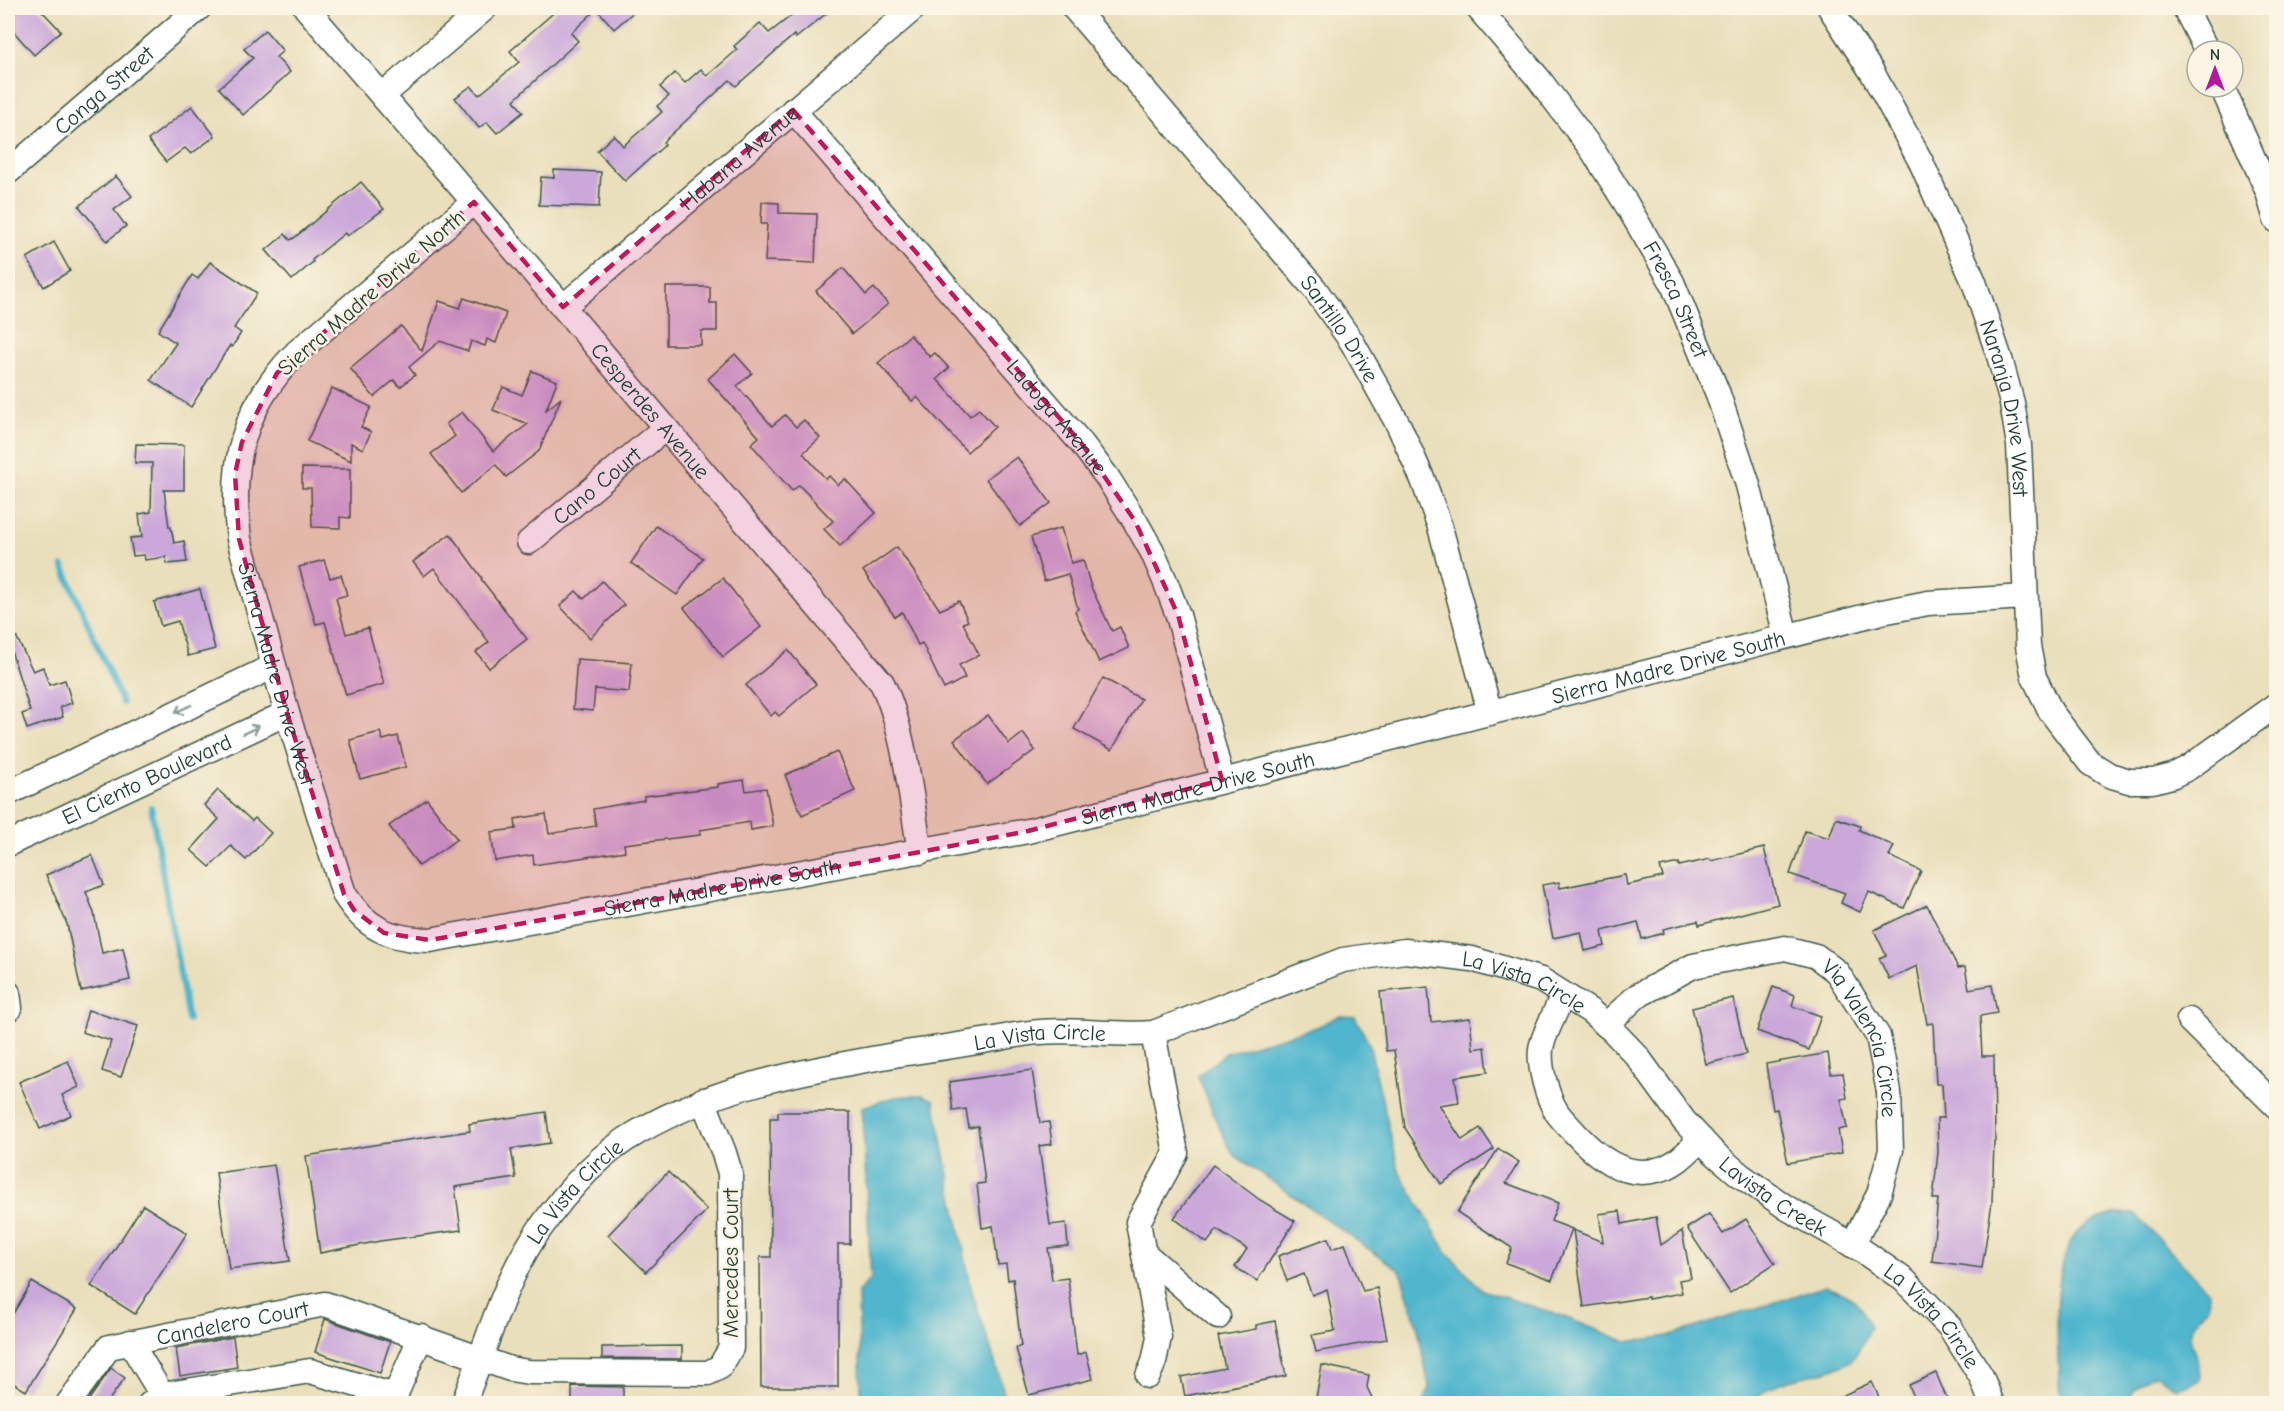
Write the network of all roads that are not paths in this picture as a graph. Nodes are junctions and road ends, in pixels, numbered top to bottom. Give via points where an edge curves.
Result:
1 (199, 8) edge
2 (306, 8) edge
3 (485, 8) edge
4 (914, 8) edge
5 (1074, 8) edge
6 (1478, 8) edge
7 (1830, 8) edge
8 (2185, 8) edge
9 (2201, 39) edge
10 (382, 95) junction
11 (2227, 99) edge
12 (793, 110) junction
13 (8, 172) edge
14 (474, 202) junction
15 (2277, 220) edge
16 (563, 307) junction
17 (252, 414) joint
18 (665, 429) junction
19 (529, 542) dead end
20 (2025, 597) junction
21 (1786, 636) junction
22 (274, 666) junction
23 (2277, 705) edge
24 (286, 713) junction
25 (1490, 713) junction
26 (1222, 780) junction
27 (8, 793) edge
28 (8, 844) edge
29 (920, 852) junction
30 (367, 922) joint
31 (1563, 994) junction
32 (2189, 1020) dead end
33 (1606, 1024) junction
34 (1153, 1033) junction
35 (2274, 1098) edge
36 (703, 1100) junction
37 (1701, 1139) junction
38 (1852, 1245) junction
39 (1144, 1253) junction
40 (1218, 1317) dead end
41 (421, 1336) junction
42 (130, 1342) junction
43 (481, 1360) junction
44 (1148, 1376) dead end
45 (156, 1400) edge
46 (68, 1404) edge
47 (463, 1404) edge
48 (1992, 1404) edge

1 - 13 street, Conga Street
2 - 10 street, Cesperdes Avenue
3 - 10 street
4 - 12 street, Habana Avenue
5 - 25 street, Santillo Drive via 1314,288 1352,342 1399,426 1423,480 1440,527
6 - 21 street, Fresca Street via 1593,151 1672,282 1718,394 1748,485
7 - 20 street, Naranja Drive West via 1872,72 1921,162 1974,282 2000,359 2019,445
8 - 9 street
10 - 14 street, Cesperdes Avenue
11 - 15 street
12 - 16 street, Habana Avenue
12 - 26 street, Ladoga Avenue via 1082,444 1135,520 1157,561 1178,615
14 - 16 street, Cesperdes Avenue
14 - 17 street, Sierra Madre Drive North via 297,352 261,395
16 - 18 street, Cesperdes Avenue
17 - 22 street, Sierra Madre Drive West via 235,474 235,513
18 - 19 street, Cano Court
18 - 29 street, Cesperdes Avenue via 882,683 898,727
20 - 21 street, Sierra Madre Drive South via 1928,603
20 - 23 street, Naranja Drive West via 2034,677 2051,712 2090,763 2109,775 2129,782 2153,782 2172,776
21 - 25 street, Sierra Madre Drive South
22 - 24 street, Sierra Madre Drive West
22 -> 27 street, El Ciento Boulevard
28 -> 24 street, El Ciento Boulevard
24 - 30 street, Sierra Madre Drive West via 345,894
25 - 26 street, Sierra Madre Drive South
26 - 29 street, Sierra Madre Drive South via 1028,831
29 - 30 street, Sierra Madre Drive South via 430,940 406,940
31 - 33 street, La Vista Circle
31 - 34 street, La Vista Circle via 1541,980 1472,960 1405,951 1343,960
31 - 37 street via 1541,1049 1549,1096 1557,1113 1582,1142 1616,1167 1635,1172 1656,1171 1677,1162
32 - 35 street
33 - 37 street, La Vista Circle via 1637,1056
33 - 38 street, Via Valencia Circle via 1637,996 1693,966 1785,948 1816,956 1837,972 1878,1036 1889,1092 1891,1150 1879,1194
34 - 36 street, La Vista Circle via 1039,1032 763,1080
34 - 39 street via 1176,1153 1138,1222
36 - 43 street, La Vista Circle via 637,1132 596,1165 561,1201 523,1257
36 - 43 street, Mercedes Court via 730,1173 731,1348 720,1367 708,1373 529,1372
37 - 38 street, Lavista Creek via 1740,1175 1787,1208
38 - 48 street, La Vista Circle via 1904,1280 1949,1326 1981,1376
39 - 40 street
39 - 44 street via 1159,1337
41 - 42 street, Candelero Court via 325,1304
41 - 43 street, Candelero Court
41 - 45 street via 395,1396 310,1371
42 - 45 street
42 - 46 street, Candelero Court via 109,1347
43 - 47 street, La Vista Circle

